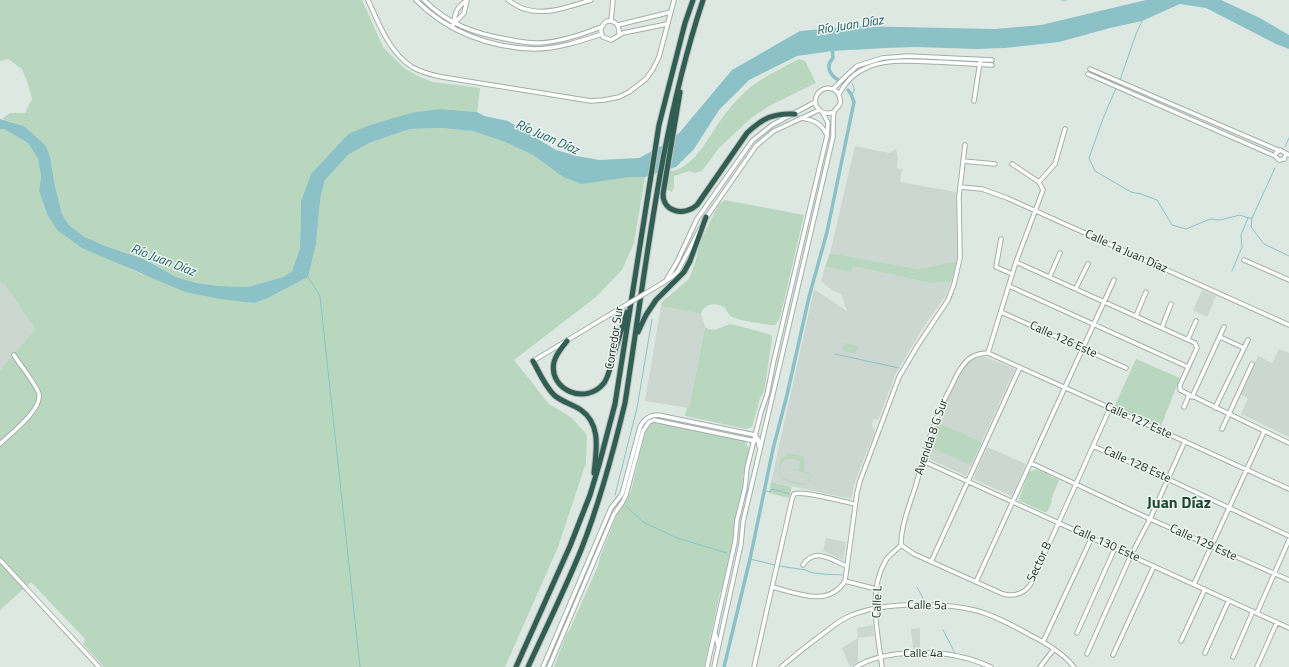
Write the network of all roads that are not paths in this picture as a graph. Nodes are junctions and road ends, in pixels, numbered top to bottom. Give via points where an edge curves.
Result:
1 (368, 0) edge
2 (416, 0) edge
3 (424, 0) edge
4 (508, 0) edge
5 (591, 0) edge
6 (613, 0) edge
7 (674, 0) edge
8 (693, 0) edge
9 (704, 0) edge
10 (466, 1) edge
11 (671, 12) junction
12 (655, 16) junction
13 (611, 21) junction
14 (454, 23) junction
15 (668, 24) junction
16 (618, 25) junction
17 (656, 26) junction
18 (451, 27) junction
19 (601, 27) junction
20 (602, 34) junction
21 (618, 35) junction
22 (980, 59) junction
23 (980, 64) junction
24 (1090, 69) dead end
25 (1088, 74) dead end
26 (833, 89) junction
27 (839, 94) junction
28 (974, 101) dead end
29 (815, 102) junction
30 (819, 110) junction
31 (834, 112) junction
32 (823, 113) junction
33 (794, 114) junction
34 (800, 118) junction
35 (672, 127) junction
36 (1065, 129) dead end
37 (827, 136) junction
38 (965, 145) dead end
39 (1278, 150) junction
40 (1288, 155) edge
41 (1275, 156) junction
42 (1284, 159) junction
43 (963, 161) junction
44 (1289, 161) edge
45 (996, 164) dead end
46 (1012, 164) dead end
47 (1039, 182) junction
48 (960, 187) junction
49 (816, 209) junction
50 (1035, 211) junction
51 (706, 217) junction
52 (807, 224) junction
53 (1001, 239) dead end
54 (808, 243) junction
55 (1060, 253) dead end
56 (1244, 260) dead end
57 (1016, 262) junction
58 (1088, 264) dead end
59 (1012, 274) junction
60 (1050, 276) junction
61 (1114, 280) dead end
62 (1289, 280) edge
63 (663, 283) junction
64 (1008, 286) junction
65 (1076, 288) junction
66 (633, 292) junction
67 (1146, 292) dead end
68 (1104, 301) junction
69 (1171, 304) dead end
70 (1001, 312) junction
71 (1136, 316) junction
72 (1196, 321) dead end
73 (1094, 325) junction
74 (1289, 325) edge
75 (1162, 327) junction
76 (1224, 327) dead end
77 (1220, 337) junction
78 (1188, 339) junction
79 (635, 340) junction
80 (1248, 340) dead end
81 (567, 341) junction
82 (1244, 348) junction
83 (1083, 350) junction
84 (988, 353) junction
85 (14, 355) dead end
86 (533, 361) joint
87 (1252, 364) dead end
88 (1020, 367) junction
89 (1188, 367) junction
90 (1126, 368) dead end
91 (1065, 388) junction
92 (1191, 396) junction
93 (1184, 407) dead end
94 (1110, 408) junction
95 (1215, 408) junction
96 (1229, 415) junction
97 (765, 429) junction
98 (1222, 429) dead end
99 (1264, 432) junction
100 (755, 436) junction
101 (758, 439) junction
102 (754, 442) junction
103 (1185, 442) junction
104 (1289, 443) edge
105 (0, 444) edge
106 (1093, 446) junction
107 (759, 451) junction
108 (923, 461) junction
109 (1031, 463) junction
110 (1246, 470) junction
111 (1168, 479) junction
112 (968, 482) junction
113 (1076, 483) junction
114 (592, 486) junction
115 (1289, 489) edge
116 (1014, 502) junction
117 (855, 504) junction
118 (1229, 508) junction
119 (1150, 519) junction
120 (1058, 522) junction
121 (1289, 536) edge
122 (1092, 538) junction
123 (1289, 540) edge
124 (901, 545) junction
125 (1211, 546) junction
126 (1115, 548) junction
127 (1131, 555) junction
128 (0, 560) edge
129 (931, 562) junction
130 (803, 565) dead end
131 (846, 566) junction
132 (1154, 566) junction
133 (1274, 573) junction
134 (1289, 580) edge
135 (845, 581) junction
136 (976, 582) junction
137 (1194, 584) junction
138 (772, 587) junction
139 (876, 589) junction
140 (1205, 589) junction
141 (1229, 600) junction
142 (875, 609) junction
143 (1255, 612) junction
144 (725, 619) junction
145 (1277, 622) junction
146 (1289, 628) edge
147 (1077, 632) dead end
148 (715, 633) junction
149 (1181, 641) dead end
150 (1043, 642) junction
151 (1054, 649) junction
152 (718, 650) junction
153 (1205, 653) dead end
154 (1087, 654) dead end
155 (1113, 655) dead end
156 (881, 656) junction
157 (1232, 657) dead end
158 (99, 667) edge
159 (516, 667) edge
160 (528, 667) edge
161 (544, 667) edge
162 (549, 667) edge
163 (707, 667) edge
164 (714, 667) edge
165 (754, 667) edge
166 (781, 667) edge
167 (856, 667) edge
168 (882, 667) edge
169 (991, 667) edge
170 (1040, 667) edge
171 (1074, 667) edge
172 (1257, 667) edge

1 - 15 street via 388,43 413,67 426,73 591,101 620,97 646,79 658,57
2 - 18 street
3 - 14 street
4 - 5 street via 525,10 542,11
6 - 13 street
7 - 11 street
8 - 66 highway, Corredor Sur via 659,125
9 - 35 highway, Corredor Sur via 684,63
10 - 14 street via 464,13
10 - 14 street via 456,9
11 - 12 street
11 - 15 street
12 - 16 street
12 - 17 street
13 - 16 street
13 - 19 street
14 - 18 street
14 - 19 street via 482,35 537,43 587,33
15 - 17 street
16 - 21 street
17 - 21 street
18 - 20 street via 481,41 536,49
19 - 20 street
20 - 21 street via 608,40
22 - 23 street
22 - 23 street via 992,62
22 - 26 street via 908,56 882,58 857,66
23 - 27 street via 888,62 860,70
23 - 28 street
24 - 39 street
25 - 41 street
26 - 27 street
26 - 29 street via 818,92
27 - 31 street via 840,106
29 - 30 street
29 - 33 street
30 - 32 street
30 - 34 street
31 - 32 street
31 - 49 street via 833,137
32 - 37 street via 828,123
33 - 35 highway via 770,116 756,124 698,203 690,210 678,212 666,206 663,197
33 - 63 street via 772,125 752,141 697,219 677,262
34 - 37 street via 818,123
34 - 51 street via 774,131 756,146
35 - 79 highway, Corredor Sur via 659,185
36 - 47 street via 1055,164
37 - 52 street
38 - 43 street
39 - 40 street via 1283,150
39 - 41 street
40 - 42 street
41 - 42 street via 1279,160
42 - 44 street
43 - 45 street
43 - 48 street
46 - 47 street
47 - 50 street via 1043,190
48 - 50 street, Calle 1a Juan Díaz via 990,191
48 - 117 street via 960,258 954,284 948,300 899,377 860,481
49 - 52 street
49 - 54 street
50 - 57 street
50 - 74 street, Calle 1a Juan Díaz
51 - 63 street via 678,271
51 - 79 highway via 684,272 656,300
52 - 54 street
52 - 100 street
53 - 59 street via 996,267
54 - 97 street
55 - 60 street
56 - 62 street
57 - 59 street
57 - 60 street
58 - 65 street
59 - 64 street
60 - 65 street
61 - 68 street
63 - 81 street, bridge
64 - 70 street
64 - 73 street
65 - 68 street
66 - 81 highway via 607,377 596,390 576,394 568,391 558,381 554,361
66 - 114 highway, Corredor Sur via 615,404
67 - 71 street
68 - 71 street
68 - 73 street
69 - 75 street
70 - 83 street, Calle 126 Este
70 - 84 street
71 - 75 street
72 - 78 street
73 - 83 street
73 - 89 street
75 - 78 street
76 - 77 street
77 - 82 street
77 - 92 street
78 - 89 street via 1197,345
79 - 160 highway, Corredor Sur via 625,403 600,498 581,551
80 - 82 street
81 - 86 street
82 - 95 street
83 - 90 street, Calle 126 Este
83 - 91 street
84 - 88 street, Calle 127 Este
84 - 108 street, Avenida 8 G Sur via 978,353 961,368 940,408
85 - 105 street via 39,396 31,414
86 - 114 highway via 554,394 580,410 591,421 597,441
87 - 96 street
88 - 91 street, Calle 127 Este
88 - 112 street
89 - 92 street via 1180,390
91 - 94 street, Calle 127 Este
91 - 109 street
92 - 93 street
92 - 95 street
94 - 103 street, Calle 127 Este
94 - 106 street, Sector B
95 - 96 street
96 - 98 street
96 - 99 street
97 - 101 street
97 - 107 street
99 - 104 street
99 - 110 street
100 - 101 street
100 - 102 street
100 - 161 street via 658,415 643,421 622,494 611,508
101 - 102 street
101 - 107 street
102 - 148 street
102 - 162 street via 654,420 646,425 626,495 614,514
103 - 110 street, Calle 127 Este
103 - 111 street
106 - 111 street, Calle 128 Este
106 - 113 street, Sector B
107 - 144 street
108 - 112 street, Calle 130 Este
108 - 124 street, Avenida 8 G Sur
109 - 113 street, Calle 129 Este
109 - 116 street
110 - 115 street, Calle 127 Este
110 - 118 street
111 - 118 street, Calle 128 Este
111 - 119 street
112 - 116 street, Calle 130 Este
112 - 129 street
113 - 119 street, Calle 129 Este
113 - 120 street, Sector B
114 - 159 highway, Corredor Sur via 570,546
116 - 120 street, Calle 130 Este
116 - 136 street
117 - 131 street
117 - 138 street via 807,494 794,494
118 - 121 street, Calle 128 Este
118 - 125 street
119 - 125 street, Calle 129 Este
119 - 127 street
120 - 122 street, Calle 130 Este
120 - 136 street, Sector B via 1027,589 1007,595
122 - 126 street, Calle 130 Este
122 - 150 street
123 - 133 street
124 - 129 street, Sector B
124 - 139 street, Calle L via 884,564
125 - 133 street, Calle 129 Este
125 - 137 street
126 - 127 street, Calle 130 Este
126 - 147 street
127 - 132 street, Calle 130 Este
127 - 154 street
128 - 158 street
129 - 136 street, Sector B
130 - 131 street via 810,557 820,556
131 - 135 street
132 - 137 street, Calle 130 Este
132 - 155 street
133 - 134 street, Calle 129 Este
133 - 143 street
135 - 138 street via 838,590 822,597
135 - 139 street
137 - 140 street, Calle 130 Este
138 - 165 street
139 - 142 street, Calle L
140 - 141 street, Calle 130 Este
140 - 149 street
141 - 143 street, Calle 130 Este
141 - 153 street
142 - 150 street, Calle 5a via 904,605 966,608 988,614
142 - 156 street, Calle L
142 - 166 street, Calle 5a via 844,618
143 - 145 street, Calle 130 Este
143 - 157 street
144 - 148 street
144 - 152 street
145 - 146 street, Calle 130 Este
145 - 172 street
148 - 152 street
148 - 163 street
150 - 151 street, Calle 5a
151 - 170 street
151 - 171 street, Calle 5a
152 - 164 street
156 - 167 street, Calle 4a
156 - 168 street, Calle L
156 - 169 street, Calle 4a via 920,651 941,652 970,658

